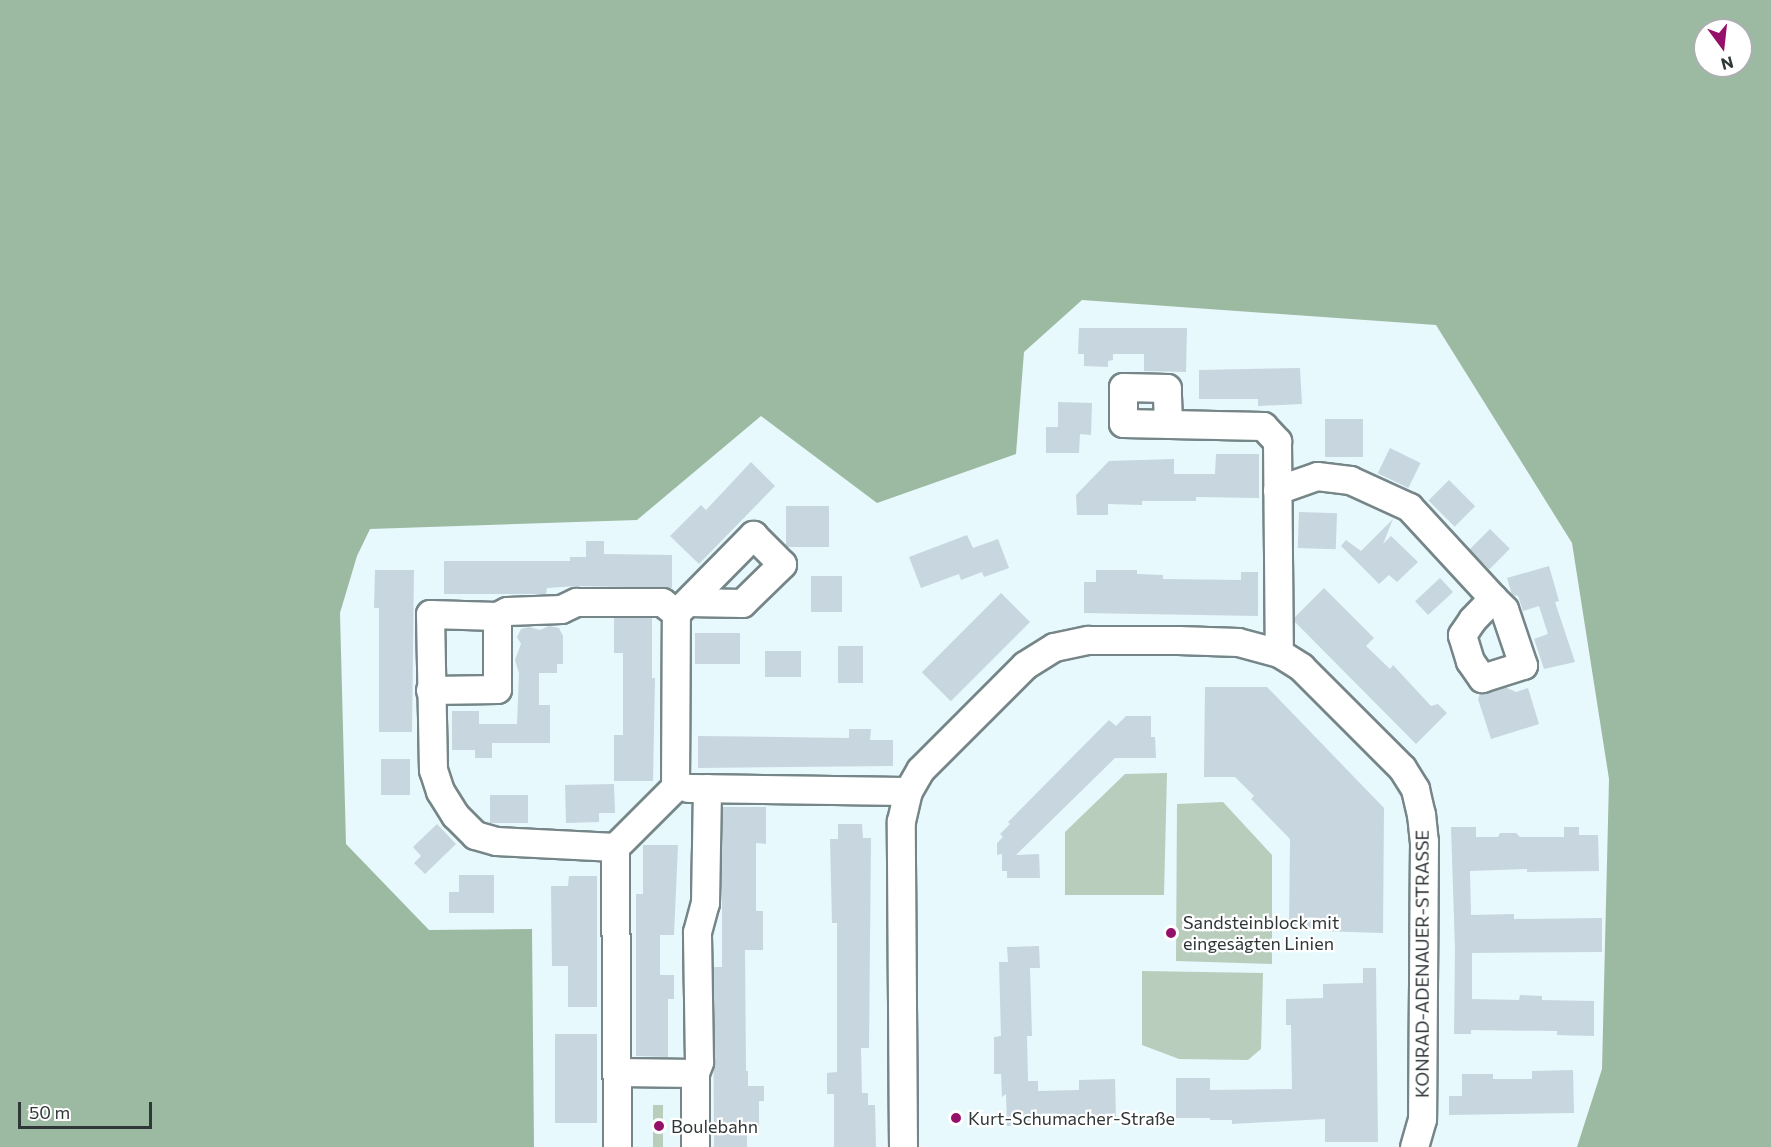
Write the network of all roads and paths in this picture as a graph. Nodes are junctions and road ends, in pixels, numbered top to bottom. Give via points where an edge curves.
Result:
1 (1168, 424) dead end
2 (1277, 490) junction
3 (1493, 598) dead end
4 (497, 616) junction
5 (1279, 653) junction
6 (430, 690) junction
7 (675, 787) junction
8 (707, 788) junction
9 (908, 790) junction
10 (615, 847) junction
11 (618, 1072) junction
12 (695, 1073) junction
13 (1422, 1119) junction
14 (617, 1147) edge
15 (695, 1147) edge
16 (903, 1147) edge
17 (1414, 1147) edge
18 (1431, 1147) edge

1 - 2 street via 1263,426 1277,441
2 - 3 street via 1317,476 1350,480 1409,507
2 - 5 street
4 - 6 street via 497,689
4 - 6 street via 430,614
4 - 7 street via 507,610 561,609 576,602 662,602 682,608
5 - 9 street, KONRAD-ADENAUER-STRASSE via 1238,642 1178,640 1088,640 1054,647 1025,665 920,770
5 - 13 street, KONRAD-ADENAUER-STRASSE via 1300,667 1402,768 1415,789 1424,841
6 - 10 street via 433,770 445,799 475,835 516,843
7 - 8 street
7 - 10 street
8 - 9 street
8 - 12 street via 705,903 697,932 699,1062
9 - 16 street via 901,821
10 - 11 street
11 - 12 street
11 - 14 street
12 - 15 street
13 - 17 street, KONRAD-ADENAUER-STRASSE
13 - 18 street, KONRAD-ADENAUER-STRASSE

